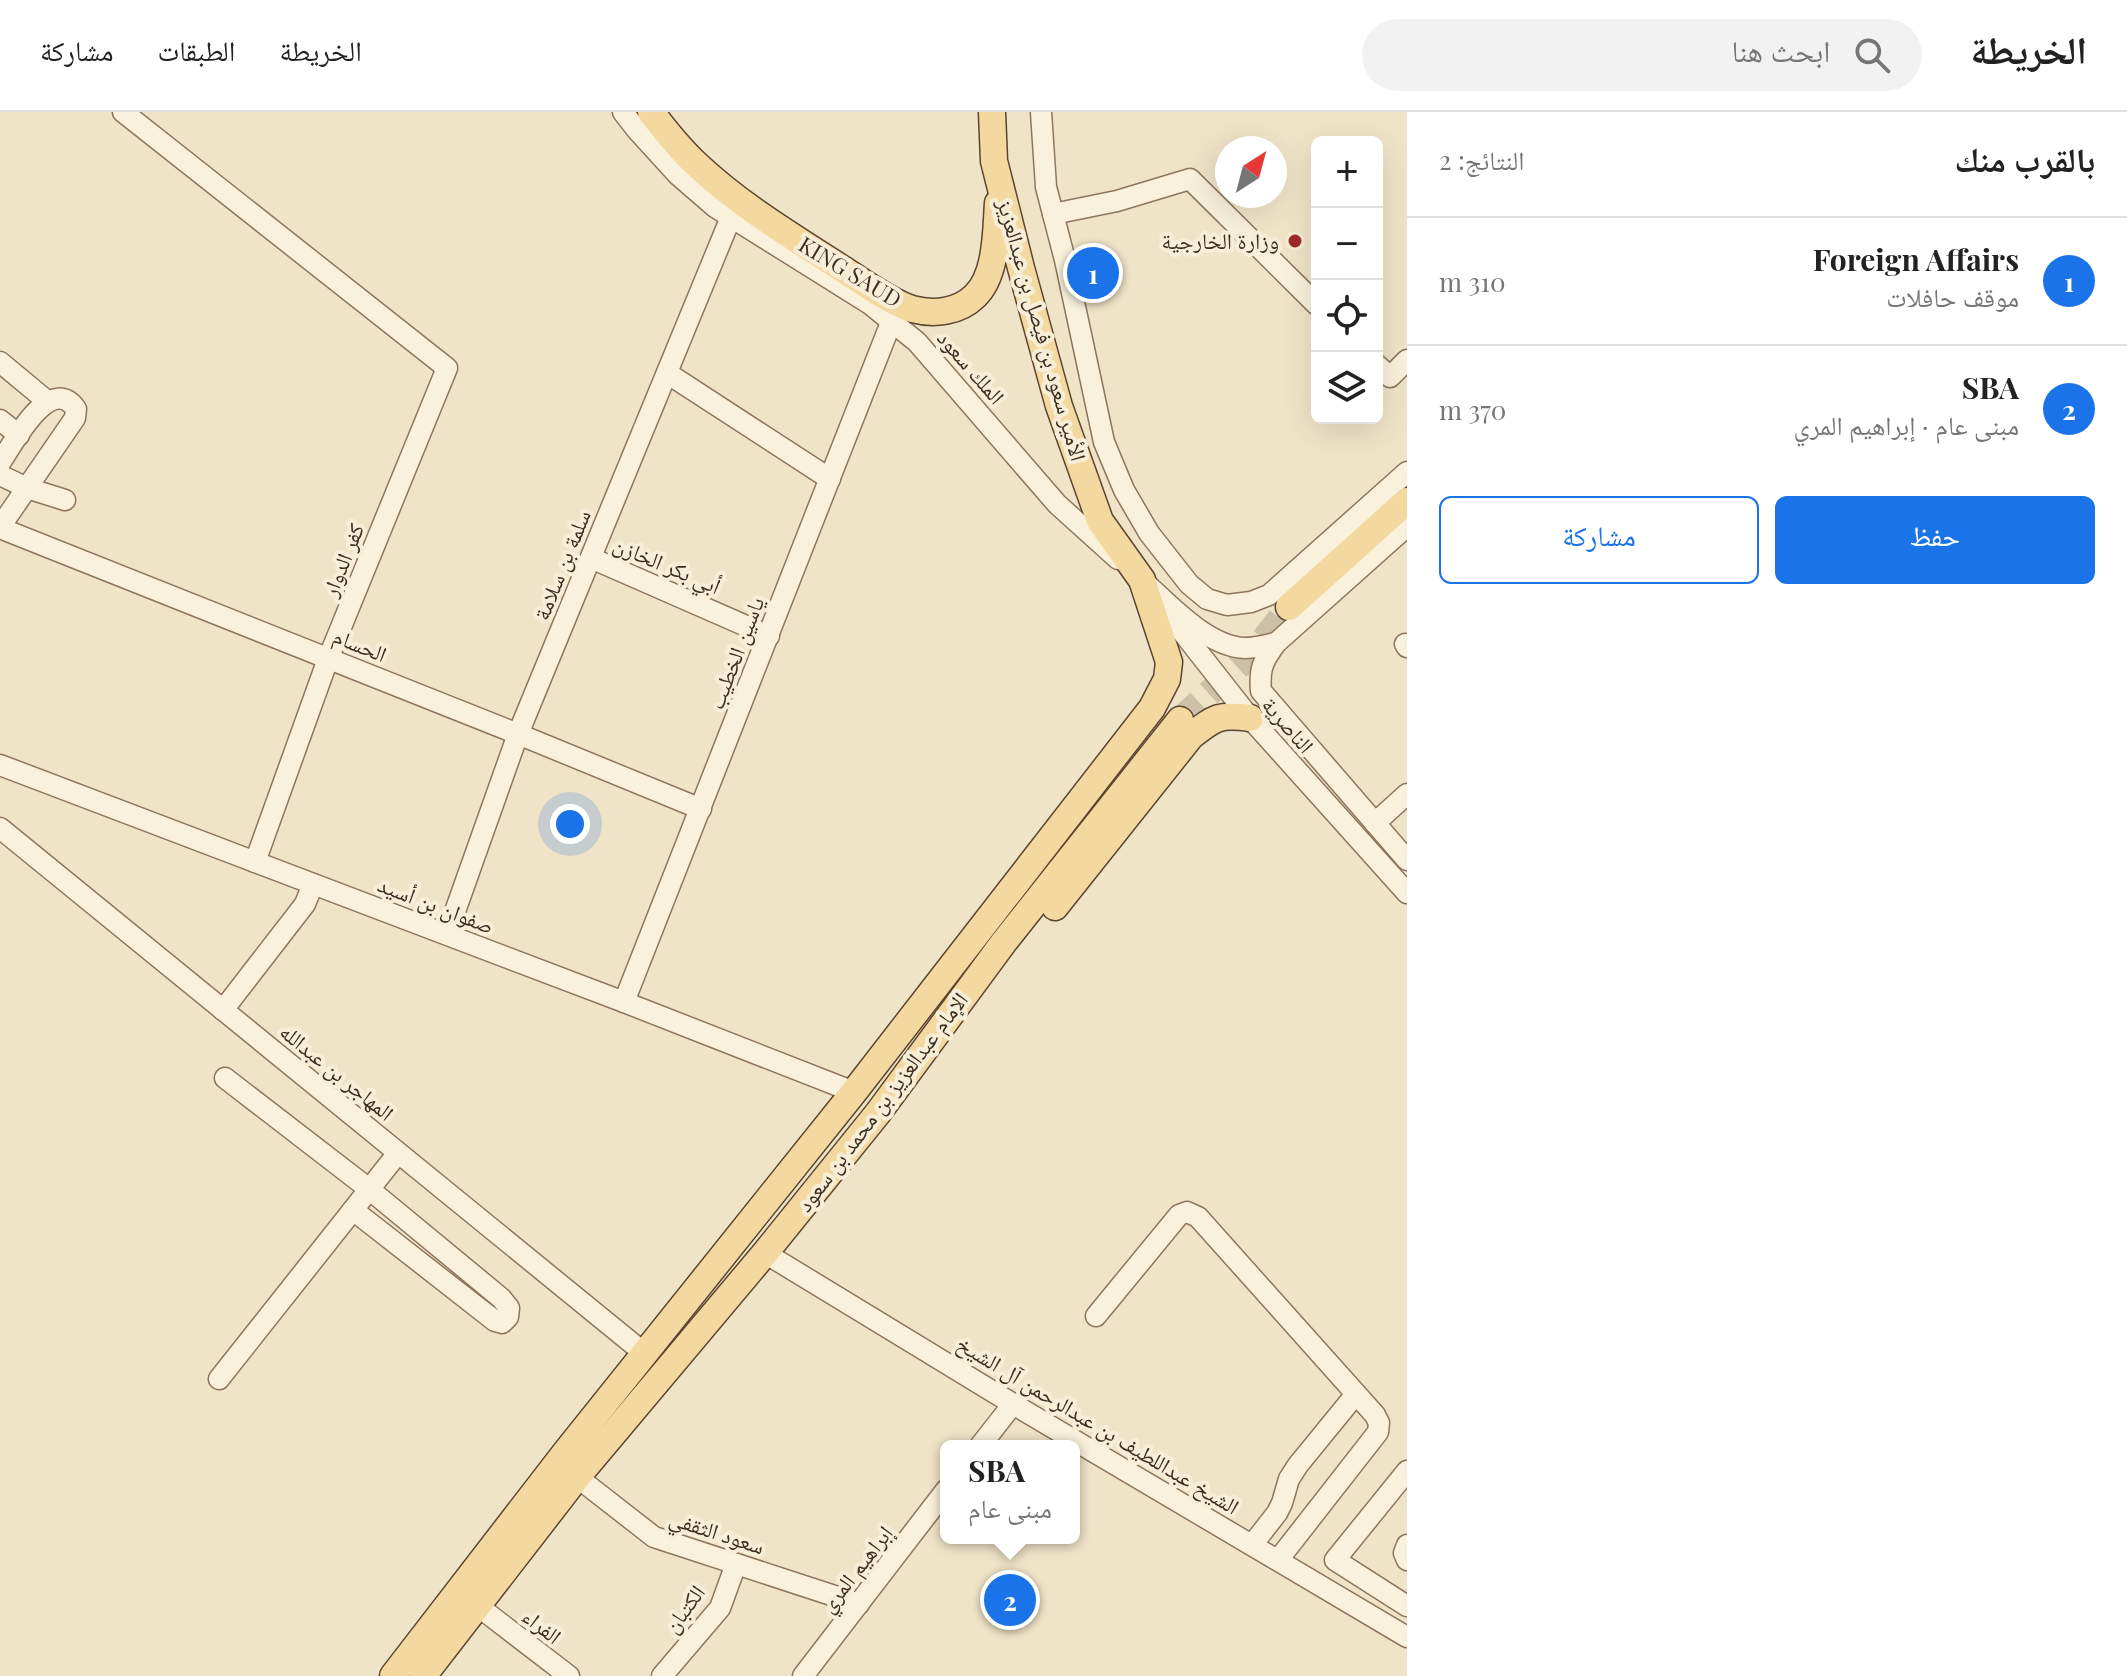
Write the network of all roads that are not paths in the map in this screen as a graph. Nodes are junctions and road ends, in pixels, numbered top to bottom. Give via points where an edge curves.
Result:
1 (123, 112) edge
2 (623, 112) edge
3 (651, 112) edge
4 (992, 112) edge
5 (1041, 112) edge
6 (674, 155) junction
7 (1000, 183) junction
8 (1053, 214) junction
9 (731, 217) junction
10 (1311, 299) edge
11 (892, 320) junction
12 (1407, 360) edge
13 (0, 362) edge
14 (1383, 371) edge
15 (667, 373) junction
16 (47, 401) junction
17 (0, 420) edge
18 (19, 435) junction
19 (0, 463) edge
20 (1407, 472) edge
21 (0, 475) edge
22 (830, 479) junction
23 (27, 488) junction
24 (65, 500) dead end
25 (1407, 501) edge
26 (1407, 526) edge
27 (0, 528) edge
28 (591, 558) junction
29 (1142, 580) junction
30 (1289, 607) tunnel mouth
31 (769, 636) junction
32 (1276, 643) junction
33 (328, 659) junction
34 (1152, 708) joint
35 (1250, 718) junction
36 (1180, 720) tunnel mouth
37 (518, 734) junction
38 (4, 774) edge
39 (1407, 794) edge
40 (701, 809) junction
41 (1375, 823) junction
42 (0, 828) edge
43 (1407, 860) edge
44 (255, 862) junction
45 (313, 884) junction
46 (1407, 893) edge
47 (447, 934) junction
48 (624, 1002) junction
49 (223, 1010) junction
50 (225, 1078) dead end
51 (854, 1092) junction
52 (878, 1113) junction
53 (398, 1153) junction
54 (369, 1189) junction
55 (353, 1210) junction
56 (765, 1253) junction
57 (1096, 1316) dead end
58 (644, 1353) junction
59 (219, 1379) dead end
60 (1356, 1394) junction
61 (1013, 1404) junction
62 (985, 1440) edge
63 (1074, 1440) edge
64 (1080, 1444) edge
65 (565, 1453) junction
66 (1407, 1471) edge
67 (577, 1477) junction
68 (940, 1498) edge
69 (1252, 1545) junction
70 (1407, 1545) edge
71 (1278, 1560) junction
72 (1407, 1560) edge
73 (736, 1564) junction
74 (859, 1604) junction
75 (1407, 1606) edge
76 (487, 1613) junction
77 (1407, 1637) edge
78 (374, 1676) edge
79 (393, 1676) edge
80 (423, 1676) edge
81 (443, 1676) edge
82 (569, 1676) edge
83 (662, 1676) edge
84 (803, 1676) edge

1 - 33 street, كفر الدوار via 447,368
2 - 6 street, الملك سعود
3 - 6 main road, KING SAUD
4 - 7 main road, الأمير سعود بن فيصل بن عبدالعزيز
5 - 8 street
6 - 7 main road, KING SAUD via 694,162 777,227 873,288 910,309 935,313 974,297 986,282 994,256
6 - 9 street, الملك سعود via 715,207
7 - 29 main road, الأمير سعود بن فيصل بن عبدالعزيز via 1059,406 1100,521
8 - 10 street via 1190,179
8 - 20 street via 1104,442 1149,533 1207,599 1227,605 1269,595
9 - 11 street, الملك سعود
9 - 15 street, سلمة بن سلامة
11 - 22 street, ياسين الخطيب
11 - 29 street, الملك سعود via 1057,504
12 - 14 street via 1390,377
13 - 16 street
15 - 22 street
15 - 28 street, سلمة بن سلامة
16 - 18 street
16 - 23 street via 61,398 73,404 75,418
17 - 18 street
18 - 19 street
21 - 23 street
22 - 31 street, ياسين الخطيب
23 - 24 street
23 - 27 street
25 - 30 main road
26 - 32 street
27 - 33 street, الحسام
28 - 31 street, أبي بكر الخازن
28 - 37 street, سلمة بن سلامة
29 - 32 street, الملك سعود via 1189,621 1231,646
29 - 34 main road, الأمير سعود بن فيصل بن عبدالعزيز via 1169,662 1167,679
29 - 35 street, الناصرية
31 - 40 street, ياسين الخطيب
32 - 41 street, الناصرية via 1264,660 1261,691
33 - 37 street, الحسام
33 - 44 street, كفر الدوار
34 - 51 main road, الإمام عبدالعزيز بن محمد بن سعود
35 - 46 street, الناصرية
35 - 52 main road via 1225,715 1191,736 953,1032
36 - 52 main road, الإمام عبدالعزيز بن محمد بن سعود via 1004,942
37 - 40 street, الحسام
37 - 47 street, سلمة بن سلامة
38 - 44 street, صفوان بن أسيد
39 - 41 street
40 - 48 street, ياسين الخطيب
41 - 43 street, الناصرية
42 - 49 street, المهاجر بن عبدالله
44 - 45 street, صفوان بن أسيد
45 - 47 street, صفوان بن أسيد
45 - 49 street via 305,904
47 - 48 street, صفوان بن أسيد
48 - 51 street, صفوان بن أسيد
49 - 53 street, المهاجر بن عبدالله
50 - 54 street
51 - 58 main road, الإمام عبدالعزيز بن محمد بن سعود
52 - 56 main road, الإمام عبدالعزيز بن محمد بن سعود
53 - 54 street
53 - 58 street, المهاجر بن عبدالله
54 - 55 street
54 - 55 street via 501,1298 509,1308 508,1317 495,1321
55 - 59 street
56 - 61 street, الشيخ عبداللطيف بن عبدالرحمن آل الشيخ
56 - 67 main road, الإمام عبدالعزيز بن محمد بن سعود
57 - 60 street via 1179,1215 1187,1212 1198,1217
58 - 65 main road, الإمام عبدالعزيز بن محمد بن سعود
60 - 69 street via 1298,1465 1277,1513
60 - 71 street via 1375,1415 1378,1432
61 - 62 street
61 - 63 street, الشيخ عبداللطيف بن عبدالرحمن آل الشيخ
64 - 69 street, الشيخ عبداللطيف بن عبدالرحمن آل الشيخ
65 - 78 main road, الإمام عبدالعزيز بن محمد بن سعود via 497,1524
65 - 79 main road, الإمام عبدالعزيز بن محمد بن سعود
66 - 75 street via 1335,1560
67 - 73 street, سعود الثقفي via 654,1537
67 - 76 main road, الإمام عبدالعزيز بن محمد بن سعود
67 - 80 main road, الإمام عبدالعزيز بن محمد بن سعود
68 - 74 street, إبراهيم المري
69 - 71 street, الشيخ عبداللطيف بن عبدالرحمن آل الشيخ
70 - 72 street
71 - 77 street, الشيخ عبداللطيف بن عبدالرحمن آل الشيخ
73 - 74 street, سعود الثقفي
73 - 83 street, الكتبان via 720,1608
74 - 84 street, إبراهيم المري
76 - 81 main road, الإمام عبدالعزيز بن محمد بن سعود
76 - 82 street, الفراء

